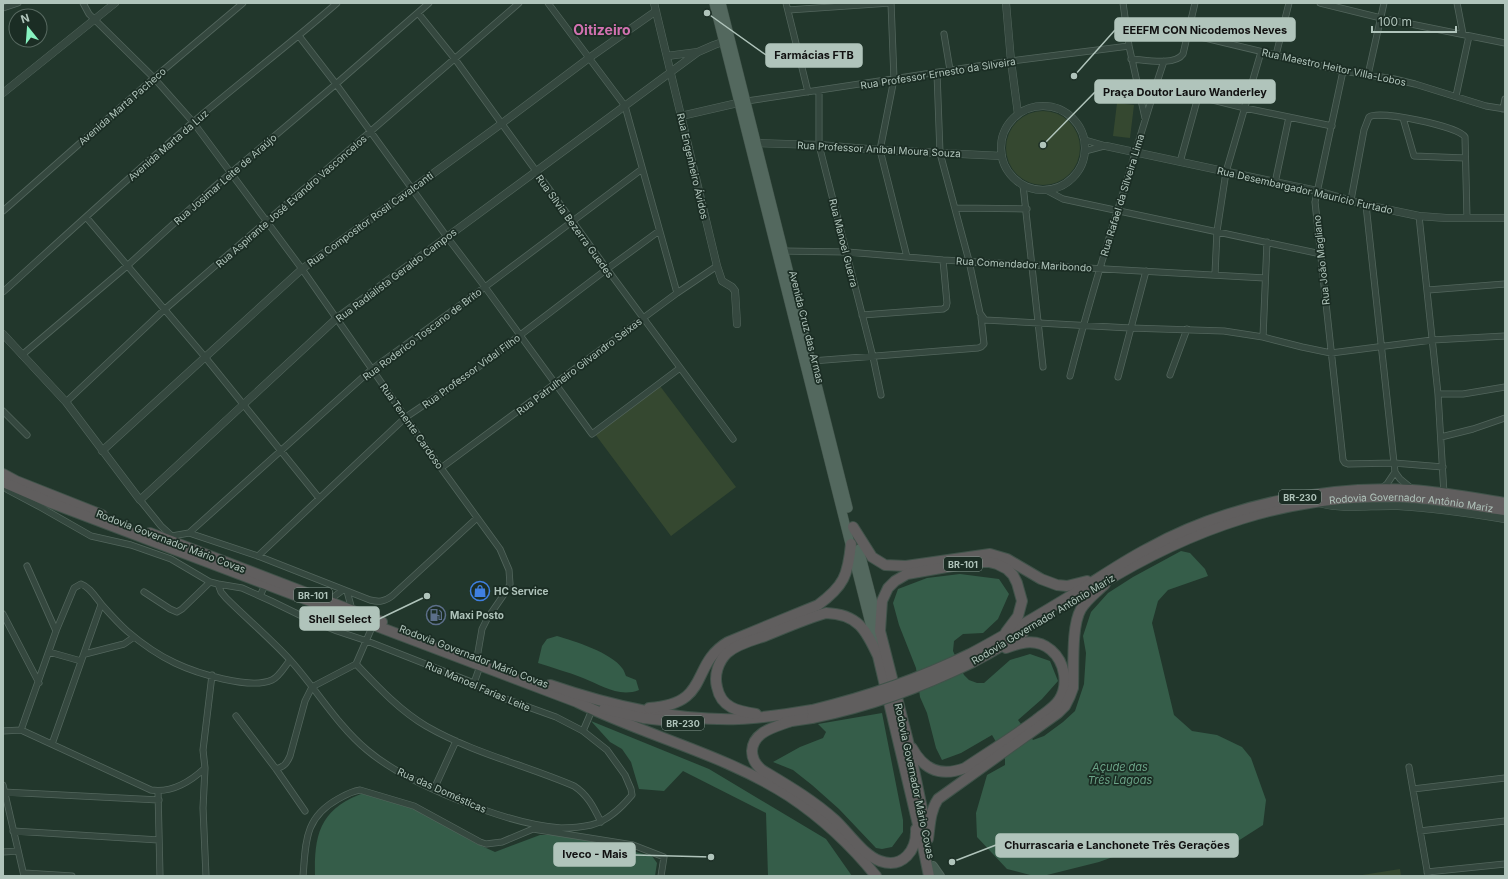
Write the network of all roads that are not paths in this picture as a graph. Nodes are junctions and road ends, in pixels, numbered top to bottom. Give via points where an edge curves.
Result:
1 (18, 3) edge
2 (83, 3) edge
3 (115, 3) edge
4 (243, 3) edge
5 (337, 3) edge
6 (429, 3) edge
7 (519, 3) edge
8 (548, 3) edge
9 (654, 3) edge
10 (714, 3) edge
11 (722, 3) edge
12 (786, 3) edge
13 (890, 3) edge
14 (1006, 3) edge
15 (1123, 3) edge
16 (1195, 3) edge
17 (1289, 3) edge
18 (1322, 3) edge
19 (1384, 3) edge
20 (1457, 3) edge
21 (3, 8) edge
22 (788, 10) junction
23 (656, 11) junction
24 (418, 13) junction
25 (1381, 18) junction
26 (95, 19) junction
27 (1163, 28) dead end
28 (944, 34) dead end
29 (1187, 35) junction
30 (1466, 35) junction
31 (299, 36) junction
32 (727, 40) junction
33 (1505, 43) edge
34 (1129, 46) junction
35 (698, 52) junction
36 (1261, 52) junction
37 (1276, 55) junction
38 (667, 56) junction
39 (589, 58) junction
40 (1132, 58) junction
41 (455, 59) junction
42 (1011, 61) junction
43 (1164, 61) junction
44 (950, 70) junction
45 (1343, 71) junction
46 (671, 73) junction
47 (937, 73) junction
48 (1368, 75) junction
49 (154, 78) junction
50 (894, 80) junction
51 (336, 84) junction
52 (1156, 86) junction
53 (819, 91) junction
54 (808, 92) junction
55 (3, 93) edge
56 (1456, 96) junction
57 (1198, 97) junction
58 (1505, 99) edge
59 (743, 102) junction
60 (625, 106) junction
61 (1245, 108) junction
62 (1504, 109) edge
63 (1018, 114) junction
64 (682, 116) junction
65 (1289, 117) junction
66 (1145, 118) junction
67 (1403, 118) junction
68 (193, 122) junction
69 (501, 124) junction
70 (1332, 126) junction
71 (371, 132) junction
72 (1085, 140) junction
73 (756, 143) junction
74 (820, 144) junction
75 (1106, 146) junction
76 (880, 150) junction
77 (1085, 151) junction
78 (940, 152) junction
79 (1135, 152) junction
80 (1002, 156) junction
81 (1465, 158) junction
82 (1180, 162) junction
83 (642, 169) junction
84 (536, 172) junction
85 (1226, 172) junction
86 (232, 173) junction
87 (1275, 183) junction
88 (1023, 185) junction
89 (411, 188) junction
90 (1046, 190) junction
91 (1317, 191) junction
92 (1351, 200) junction
93 (1366, 205) junction
94 (956, 208) junction
95 (1027, 209) junction
96 (3, 211) edge
97 (1118, 211) junction
98 (1419, 216) junction
99 (86, 217) junction
100 (1467, 218) junction
101 (1505, 218) edge
102 (267, 221) junction
103 (572, 221) junction
104 (659, 231) junction
105 (1217, 231) junction
106 (447, 237) junction
107 (1267, 242) junction
108 (784, 251) junction
109 (847, 252) junction
110 (1321, 254) junction
111 (907, 257) junction
112 (943, 260) junction
113 (969, 261) junction
114 (1032, 265) junction
115 (127, 266) junction
116 (717, 266) junction
117 (1099, 268) junction
118 (302, 269) junction
119 (607, 269) junction
120 (1146, 271) junction
121 (1215, 274) junction
122 (1265, 278) junction
123 (1505, 284) edge
124 (485, 287) junction
125 (1428, 290) junction
126 (3, 292) edge
127 (677, 293) junction
128 (164, 310) junction
129 (862, 315) junction
130 (981, 316) junction
131 (337, 318) junction
132 (644, 318) junction
133 (1037, 323) junction
134 (737, 324) dead end
135 (1083, 325) junction
136 (1130, 328) junction
137 (1187, 329) junction
138 (3, 334) edge
139 (520, 335) junction
140 (1505, 336) edge
141 (1263, 337) junction
142 (1432, 340) junction
143 (1382, 346) junction
144 (1331, 353) junction
145 (22, 355) junction
146 (205, 357) junction
147 (873, 357) junction
148 (812, 362) junction
149 (1043, 367) dead end
150 (680, 368) junction
151 (372, 369) junction
152 (1170, 375) dead end
153 (1070, 376) dead end
154 (1118, 377) dead end
155 (555, 384) junction
156 (1505, 387) edge
157 (1438, 394) junction
158 (881, 395) dead end
159 (66, 402) junction
160 (243, 405) junction
161 (3, 411) edge
162 (406, 417) junction
163 (1505, 418) edge
164 (27, 435) dead end
165 (1441, 437) junction
166 (733, 439) dead end
167 (102, 451) junction
168 (282, 452) junction
169 (1394, 463) junction
170 (1443, 467) junction
171 (441, 468) junction
172 (1395, 472) junction
173 (3, 474) edge
174 (3, 482) edge
175 (3, 486) edge
176 (1381, 489) junction
177 (1413, 490) junction
178 (1444, 494) junction
179 (319, 498) junction
180 (140, 500) junction
181 (1505, 502) edge
182 (1316, 503) junction
183 (1505, 510) edge
184 (477, 518) junction
185 (1505, 519) edge
186 (853, 526) junction
187 (189, 534) junction
188 (171, 538) junction
189 (851, 544) junction
190 (258, 556) junction
191 (27, 566) dead end
192 (1110, 575) junction
193 (210, 582) junction
194 (218, 584) junction
195 (265, 585) junction
196 (345, 590) junction
197 (144, 592) dead end
198 (260, 596) junction
199 (328, 601) junction
200 (101, 605) junction
201 (352, 610) junction
202 (3, 614) edge
203 (373, 625) junction
204 (56, 631) junction
205 (880, 631) junction
206 (134, 637) junction
207 (1001, 638) junction
208 (367, 640) junction
209 (49, 652) junction
210 (85, 654) junction
211 (878, 656) junction
212 (986, 656) junction
213 (972, 658) junction
214 (290, 660) junction
215 (81, 661) junction
216 (478, 662) junction
217 (356, 664) junction
218 (212, 675) junction
219 (39, 683) junction
220 (474, 683) junction
221 (312, 687) junction
222 (577, 702) junction
223 (626, 707) junction
224 (592, 710) junction
225 (812, 714) junction
226 (236, 716) dead end
227 (770, 716) junction
228 (791, 721) junction
229 (21, 730) junction
230 (1028, 730) junction
231 (3, 731) edge
232 (583, 731) junction
233 (456, 741) junction
234 (908, 741) junction
235 (52, 744) junction
236 (999, 750) junction
237 (1410, 767) dead end
238 (205, 768) junction
239 (276, 769) junction
240 (1505, 778) edge
241 (3, 785) edge
242 (434, 789) junction
243 (631, 789) joint
244 (1413, 789) junction
245 (158, 791) junction
246 (4, 792) edge
247 (159, 800) junction
248 (914, 809) junction
249 (305, 811) dead end
250 (1505, 821) edge
251 (601, 822) junction
252 (13, 831) junction
253 (1420, 831) junction
254 (928, 839) junction
255 (159, 840) junction
256 (18, 851) junction
257 (3, 852) edge
258 (1505, 864) edge
259 (934, 871) edge
260 (1427, 874) edge
261 (24, 875) edge
262 (72, 876) edge
263 (160, 876) edge
264 (206, 876) edge
265 (303, 876) edge
266 (661, 876) edge
267 (876, 876) edge
268 (929, 876) edge
269 (940, 876) edge

1 - 21 street
2 - 26 street, Rua Tenente Cardoso
3 - 26 street
4 - 49 street, Avenida Marta Pacheco
5 - 31 street, Avenida Marta da Luz
6 - 24 street, Rua Josimar Leite de Araújo
7 - 41 street, Rua Aspirante José Evandro Vasconcelos
8 - 39 street
9 - 23 street, Rua Engenheiro Ávidos
10 - 32 main road, Avenida Cruz das Armas
11 - 32 main road, Avenida Cruz das Armas
12 - 22 street
13 - 22 street
13 - 50 street
14 - 42 street
15 - 34 street
16 - 29 street
17 - 37 street
18 - 25 street
19 - 25 street
20 - 30 street
22 - 54 street
23 - 38 street, Rua Engenheiro Ávidos
23 - 39 street, Rua Compositor Rosil Cavalcanti
24 - 41 street, Rua Sílvia Bezerra Guedes
24 - 51 street, Rua Josimar Leite de Araújo
25 - 30 street
25 - 48 street
26 - 49 street, Rua Tenente Cardoso
26 - 55 street
27 - 29 street, Rua Maestro Heitor Villa-Lobos
28 - 44 street
29 - 36 street, Rua Maestro Heitor Villa-Lobos
29 - 43 street via 1181,57
30 - 33 street
30 - 56 street
31 - 51 street
31 - 68 street, Avenida Marta da Luz
32 - 35 street
32 - 59 main road, Avenida Cruz das Armas
34 - 40 street
34 - 42 street, Rua Professor Ernesto da Silveira
35 - 38 street
35 - 46 street, Rua Radialista Geraldo Campos
36 - 37 street, Rua Maestro Heitor Villa-Lobos
36 - 61 street
37 - 45 street, Rua Maestro Heitor Villa-Lobos
38 - 46 street, Rua Engenheiro Ávidos
39 - 60 street
39 - 69 street, Rua Compositor Rosil Cavalcanti
40 - 43 street
40 - 66 street
41 - 69 street, Rua Sílvia Bezerra Guedes
41 - 71 street, Rua Aspirante José Evandro Vasconcelos
42 - 44 street, Rua Professor Ernesto da Silveira
42 - 63 street
43 - 52 street, Rua Rafael da Silveira Lima
44 - 47 street, Rua Professor Ernesto da Silveira
45 - 48 street, Rua Maestro Heitor Villa-Lobos
45 - 70 street, Rua João Magliano
46 - 60 street, Rua Radialista Geraldo Campos
46 - 64 street, Rua Engenheiro Ávidos
47 - 50 street, Rua Professor Ernesto da Silveira
47 - 78 street
48 - 56 street, Rua Maestro Heitor Villa-Lobos via 1415,84
49 - 68 street, Rua Tenente Cardoso
49 - 96 street, Avenida Marta Pacheco
50 - 53 street, Rua Professor Ernesto da Silveira
50 - 76 street
51 - 71 street
51 - 86 street, Rua Josimar Leite de Araújo
52 - 57 street
52 - 66 street, Rua Rafael da Silveira Lima
53 - 54 street, Rua Professor Ernesto da Silveira
53 - 74 street, Rua Manoel Guerra
54 - 59 street, Rua Professor Ernesto da Silveira
56 - 62 street, Rua Maestro Heitor Villa-Lobos
57 - 61 street
57 - 82 street
58 - 62 street
59 - 64 street
59 - 73 main road, Avenida Cruz das Armas
59 - 189 main road, Avenida Cruz das Armas
60 - 83 street
60 - 84 street, Rua Radialista Geraldo Campos
61 - 65 street
61 - 85 street
63 - 72 street via 1043,106 1057,109 1070,116 1079,126
63 - 80 street via 1004,133 1001,144
64 - 116 street, Rua Engenheiro Ávidos
65 - 70 street
65 - 87 street
66 - 79 street, Rua Rafael da Silveira Lima
67 - 81 street via 1432,122 1462,133 1465,140
67 - 81 street via 1414,156
67 - 92 street via 1376,115 1369,117 1364,130
68 - 86 street, Rua Tenente Cardoso
68 - 99 street, Avenida Marta da Luz
69 - 84 street, Rua Sílvia Bezerra Guedes
69 - 89 street, Rua Compositor Rosil Cavalcanti
70 - 91 street, Rua João Magliano
71 - 89 street
71 - 102 street, Rua Aspirante José Evandro Vasconcelos
72 - 75 street, Rua Desembargador Maurício Furtado
72 - 77 street
73 - 74 street, Rua Professor Aníbal Moura Souza
73 - 108 main road, Avenida Cruz das Armas
74 - 76 street, Rua Professor Aníbal Moura Souza
74 - 109 street, Rua Manoel Guerra
75 - 77 street, Rua Desembargador Maurício Furtado
75 - 79 street, Rua Desembargador Maurício Furtado
76 - 78 street, Rua Professor Aníbal Moura Souza
76 - 111 street
77 - 90 street via 1080,168 1072,179
78 - 80 street, Rua Professor Aníbal Moura Souza
78 - 94 street
79 - 82 street, Rua Desembargador Maurício Furtado
79 - 97 street, Rua Rafael da Silveira Lima
80 - 88 street via 1009,173
81 - 100 street
82 - 85 street, Rua Desembargador Maurício Furtado
83 - 103 street, Rua Roderico Toscano de Brito
83 - 104 street
84 - 103 street, Rua Sílvia Bezerra Guedes
84 - 106 street, Rua Radialista Geraldo Campos
85 - 87 street, Rua Desembargador Maurício Furtado
85 - 105 street
86 - 102 street, Rua Tenente Cardoso
86 - 115 street, Rua Josimar Leite de Araújo
87 - 91 street, Rua Desembargador Maurício Furtado
88 - 90 street
88 - 95 street
89 - 106 street
89 - 118 street, Rua Compositor Rosil Cavalcanti
90 - 97 street via 1063,199
91 - 92 street, Rua Desembargador Maurício Furtado
91 - 110 street, Rua João Magliano via 1316,213
92 - 93 street, Rua Desembargador Maurício Furtado
93 - 98 street, Rua Desembargador Maurício Furtado
93 - 143 street
94 - 95 street
94 - 113 street
95 - 114 street
97 - 105 street
97 - 117 street, Rua Rafael da Silveira Lima
98 - 100 street, Rua Desembargador Maurício Furtado
98 - 125 street
99 - 115 street
99 - 126 street, Avenida Marta da Luz
100 - 101 street, Rua Desembargador Maurício Furtado
102 - 118 street, Rua Tenente Cardoso
102 - 128 street, Rua Aspirante José Evandro Vasconcelos
103 - 119 street, Rua Sílvia Bezerra Guedes
103 - 124 street, Rua Roderico Toscano de Brito
104 - 119 street, Rua Professor Vidal Filho
104 - 127 street
105 - 107 street
105 - 121 street
106 - 124 street
106 - 131 street, Rua Radialista Geraldo Campos
107 - 110 street
107 - 122 street
108 - 109 street, Rua Comendador Maribondo
108 - 148 main road, Avenida Cruz das Armas
109 - 111 street, Rua Comendador Maribondo
109 - 129 street, Rua Manoel Guerra
110 - 144 street, Rua João Magliano
111 - 112 street, Rua Comendador Maribondo
112 - 113 street, Rua Comendador Maribondo
112 - 129 street via 947,303 943,309
113 - 114 street, Rua Comendador Maribondo
113 - 130 street
114 - 117 street, Rua Comendador Maribondo
114 - 133 street
115 - 128 street
115 - 145 street, Rua Josimar Leite de Araújo
116 - 127 street, Rua Patrulheiro Gilvandro Seixas
116 - 134 street, Rua Engenheiro Ávidos via 722,281 735,291
117 - 120 street, Rua Comendador Maribondo
117 - 135 street, Rua Rafael da Silveira Lima
118 - 131 street, Rua Tenente Cardoso
118 - 146 street, Rua Compositor Rosil Cavalcanti
119 - 132 street, Rua Sílvia Bezerra Guedes
119 - 139 street, Rua Professor Vidal Filho
120 - 121 street, Rua Comendador Maribondo
120 - 136 street
121 - 122 street, Rua Comendador Maribondo
122 - 141 street
123 - 125 street
124 - 139 street
124 - 151 street, Rua Roderico Toscano de Brito
125 - 142 street
127 - 132 street, Rua Patrulheiro Gilvandro Seixas
128 - 146 street
128 - 159 street, Rua Aspirante José Evandro Vasconcelos
129 - 147 street, Rua Manoel Guerra
130 - 133 street via 990,321
130 - 147 street via 984,344 981,347
131 - 151 street, Rua Tenente Cardoso
131 - 160 street, Rua Radialista Geraldo Campos
132 - 150 street, Rua Sílvia Bezerra Guedes
132 - 155 street, Rua Patrulheiro Gilvandro Seixas
133 - 135 street
133 - 149 street
135 - 136 street
135 - 153 street, Rua Rafael da Silveira Lima
136 - 137 street
136 - 154 street
137 - 141 street
137 - 152 street
138 - 145 street
139 - 155 street
139 - 162 street, Rua Professor Vidal Filho via 464,378
140 - 142 street
141 - 144 street
142 - 143 street
142 - 157 street
143 - 144 street
143 - 169 street
144 - 169 street, Rua João Magliano via 1343,460 1348,464
145 - 159 street
146 - 160 street
146 - 167 street, Rua Compositor Rosil Cavalcanti
147 - 148 street
147 - 158 street, Rua Manoel Guerra
148 - 186 main road, Avenida Cruz das Armas
150 - 155 street via 592,434
150 - 166 street, Rua Sílvia Bezerra Guedes
151 - 162 street, Rua Tenente Cardoso
151 - 168 street, Rua Roderico Toscano de Brito
155 - 171 street, Rua Patrulheiro Gilvandro Seixas
156 - 157 street via 1470,393
157 - 165 street
159 - 167 street
160 - 168 street
160 - 180 street, Rua Radialista Geraldo Campos
161 - 164 street
162 - 171 street, Rua Tenente Cardoso
162 - 179 street, Rua Professor Vidal Filho
163 - 165 street
165 - 170 street
167 - 180 street
168 - 179 street
168 - 187 street, Rua Roderico Toscano de Brito
169 - 170 street
169 - 172 street
170 - 178 street
171 - 184 street, Rua Tenente Cardoso
172 - 176 street
172 - 177 street
173 - 188 highway, Rodovia Governador Mário Covas / BR-101 via 23,484
174 - 195 highway, Rodovia Governador Mário Covas / BR-101
175 - 193 street, Rua Manoel Farias Leite via 91,536 179,562
176 - 177 highway, Rodovia Governador Antônio Mariz / BR-230
176 - 192 highway, Rodovia Governador Antônio Mariz / BR-230 via 1318,494 1264,503 1184,530 1146,549
177 - 178 highway, Rodovia Governador Antônio Mariz / BR-230
178 - 181 highway, Rodovia Governador Antônio Mariz / BR-230
179 - 190 street, Rua Professor Vidal Filho
180 - 188 street
182 - 183 highway, Rodovia Governador Antônio Mariz / BR-230 via 1342,499 1399,497
182 - 185 street via 1336,507 1424,507
182 - 192 highway, Rodovia Governador Antônio Mariz / BR-230 via 1278,508 1244,517 1172,544
184 - 196 street via 388,599 378,602
184 - 216 street, Rua Tenente Cardoso via 500,548 510,579 507,590 482,629
186 - 192 highway via 872,557 884,565 906,566 990,554 1007,559 1049,583 1067,586
186 - 205 main road, Avenida Cruz das Armas
187 - 188 street
187 - 190 street
188 - 199 highway, Rodovia Governador Mário Covas / BR-101
189 - 211 main road, Avenida Cruz das Armas
189 - 223 highway via 846,575 829,597 818,605 721,646 715,651 695,687 679,702 659,707
190 - 196 street
191 - 204 street
192 - 207 highway, Rodovia Governador Antônio Mariz / BR-230
192 - 212 highway, Rodovia Governador Antônio Mariz / BR-230
192 - 230 highway via 1081,609 1077,618 1073,688 1065,706 1058,713
193 - 194 street, Rua Manoel Farias Leite
193 - 197 street via 178,612
194 - 198 street, Rua Manoel Farias Leite via 242,588
194 - 214 street, Rua das Domésticas via 226,598
195 - 198 street
195 - 203 highway, Rodovia Governador Mário Covas / BR-101
196 - 199 street
196 - 201 street
198 - 208 street, Rua Manoel Farias Leite via 310,620
199 - 201 highway, Rodovia Governador Mário Covas / BR-101
200 - 204 street via 83,584 78,585 74,588
200 - 206 street
200 - 210 street
201 - 216 highway, Rodovia Governador Mário Covas / BR-101
202 - 219 street
203 - 208 street
203 - 216 highway, Rodovia Governador Mário Covas / BR-101
204 - 209 street
205 - 207 highway, BR-101 via 882,601 888,588 900,578 907,574 989,562 1007,569 1013,575 1022,601 1018,616
205 - 234 highway, Rodovia Governador Mário Covas / BR-101
206 - 210 street via 124,644
206 - 218 street via 175,663
207 - 213 highway, Rodovia Governador Mário Covas / BR-101
208 - 217 street
208 - 220 street, Rua Manoel Farias Leite
209 - 215 street
209 - 219 street
210 - 215 street
211 - 227 highway via 866,631 859,624 846,616 826,613 735,648 726,654 716,673 721,698 732,708
211 - 248 highway
212 - 213 highway, Rodovia Governador Antônio Mariz / BR-230
212 - 230 highway via 1024,642 1032,642 1045,646 1062,664 1065,685 1062,694 1052,708
213 - 225 highway, Rodovia Governador Mário Covas / BR-101, bridge
214 - 218 street via 275,679 266,682 235,682
214 - 221 street, Rua das Domésticas
215 - 235 street
216 - 220 street
216 - 222 highway, Rodovia Governador Mário Covas / BR-101
216 - 223 highway, Rodovia Governador Mário Covas / BR-101
217 - 221 street
217 - 233 street via 410,716
218 - 238 street via 203,750
219 - 229 street
220 - 232 street, Rua Manoel Farias Leite via 495,695 556,717
221 - 239 street via 305,701 290,756 286,764
221 - 242 street, Rua das Domésticas via 349,733 367,750 391,768
222 - 224 highway
222 - 228 highway, BR-230 via 642,718 696,724 740,726
223 - 227 highway, Rodovia Governador Mário Covas / BR-101 via 696,718 740,719
224 - 232 street
224 - 267 highway via 701,752 751,775 788,796 842,837
225 - 227 highway, Rodovia Governador Mário Covas / BR-101
225 - 228 highway, BR-230
226 - 239 street
228 - 248 highway via 764,732 755,739 752,751 754,761 762,770 807,798 834,820 874,859 888,863 903,859 910,853 916,836
229 - 231 street
229 - 235 street
230 - 236 highway
232 - 243 street, Rua Manoel Farias Leite via 607,750
233 - 242 street
233 - 251 street via 574,786 586,796
234 - 236 highway via 928,767 948,772 965,768
234 - 254 highway, Rodovia Governador Mário Covas / BR-101
235 - 245 street
236 - 254 highway via 938,799 931,814
237 - 244 street
238 - 245 street via 172,789
238 - 264 street via 203,808
239 - 249 street
240 - 244 street
241 - 246 street
242 - 251 street, Rua das Domésticas via 477,807 534,824 568,828
243 - 251 street, Rua das Domésticas via 632,795
244 - 253 street
245 - 247 street
246 - 247 street
246 - 252 street
247 - 255 street
248 - 268 highway
250 - 253 street
252 - 255 street
252 - 256 street
253 - 260 street
254 - 259 highway, Rodovia Governador Mário Covas / BR-101
255 - 263 street
256 - 257 street
256 - 261 street
258 - 260 street
259 - 269 main road
261 - 262 street
265 - 266 street via 306,838 313,822 330,803 360,790 414,806 486,844 502,842 533,830 637,846 664,856

